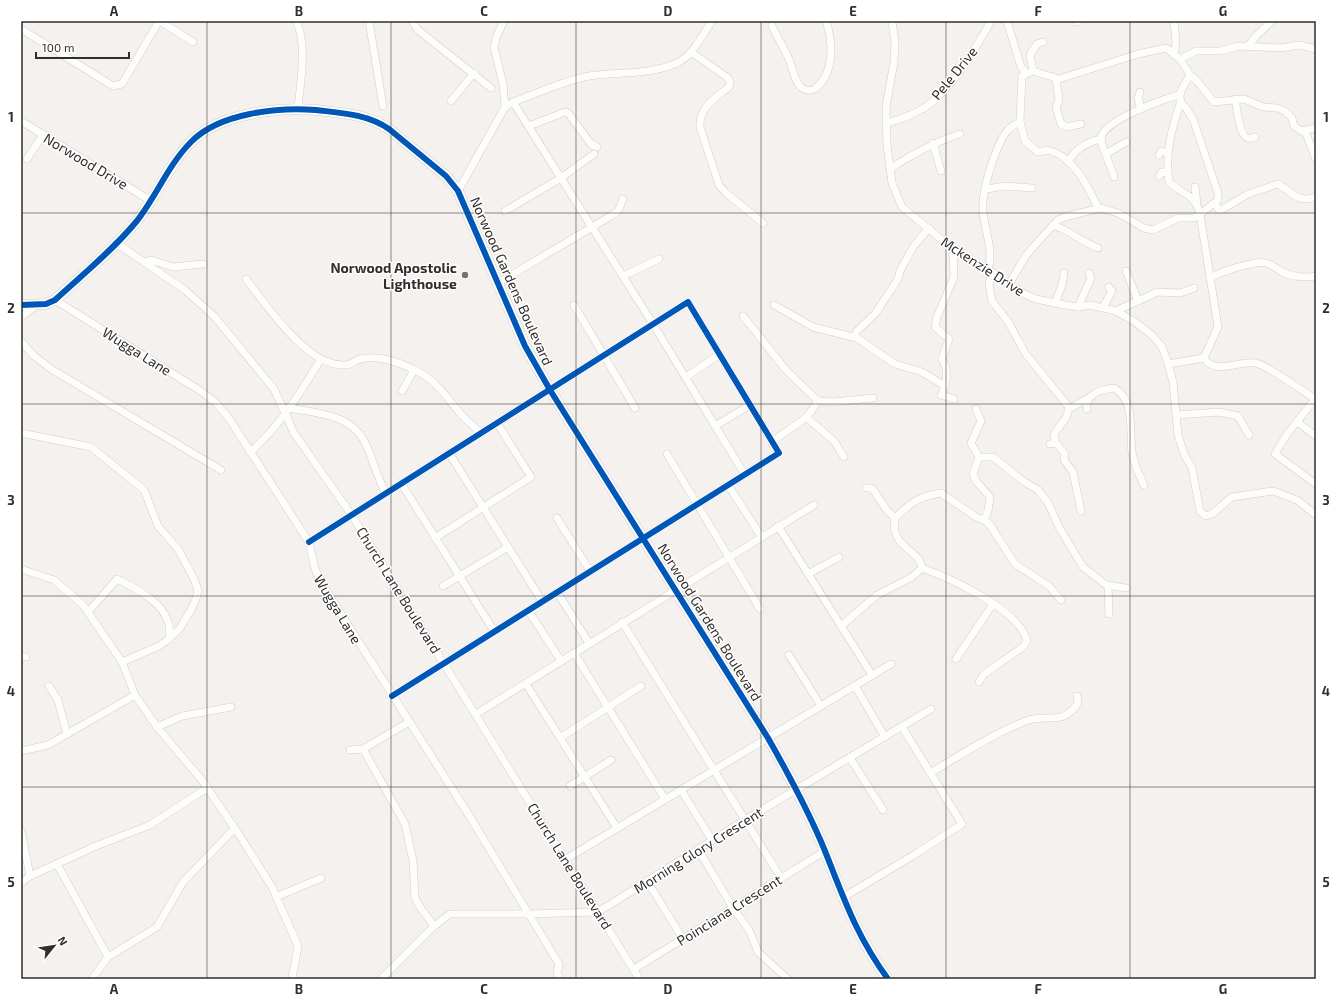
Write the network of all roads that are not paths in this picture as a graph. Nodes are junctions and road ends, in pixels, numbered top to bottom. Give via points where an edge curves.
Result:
1 (159, 21) edge
2 (297, 21) edge
3 (369, 21) edge
4 (412, 21) edge
5 (504, 21) edge
6 (712, 21) edge
7 (826, 21) edge
8 (892, 21) edge
9 (990, 21) edge
10 (1007, 21) edge
11 (1174, 21) edge
12 (1272, 21) edge
13 (772, 26) dead end
14 (21, 29) edge
15 (194, 42) dead end
16 (1043, 42) dead end
17 (1248, 46) junction
18 (1316, 49) edge
19 (691, 52) junction
20 (1177, 57) junction
21 (1030, 72) junction
22 (474, 73) junction
23 (1190, 75) junction
24 (1056, 79) junction
25 (491, 88) dead end
26 (1140, 92) dead end
27 (1180, 99) junction
28 (1235, 99) junction
29 (451, 101) dead end
30 (513, 102) junction
31 (383, 106) dead end
32 (505, 107) junction
33 (1141, 108) junction
34 (298, 109) junction
35 (21, 121) edge
36 (1020, 122) junction
37 (886, 123) junction
38 (1081, 124) dead end
39 (529, 126) junction
40 (1316, 128) edge
41 (1305, 131) junction
42 (960, 134) dead end
43 (43, 135) junction
44 (1255, 137) dead end
45 (1101, 139) junction
46 (1126, 142) dead end
47 (933, 143) junction
48 (1167, 153) junction
49 (1106, 154) junction
50 (1159, 155) dead end
51 (28, 159) dead end
52 (1316, 159) edge
53 (1068, 162) junction
54 (891, 168) junction
55 (941, 171) dead end
56 (1168, 173) junction
57 (1159, 176) dead end
58 (1114, 177) dead end
59 (561, 178) junction
60 (1195, 187) dead end
61 (1032, 188) dead end
62 (986, 189) junction
63 (458, 191) junction
64 (1316, 197) edge
65 (623, 200) dead end
66 (151, 201) junction
67 (1197, 203) junction
68 (1216, 203) junction
69 (1098, 208) junction
70 (505, 212) dead end
71 (1200, 215) junction
72 (763, 223) dead end
73 (1053, 225) junction
74 (591, 228) junction
75 (929, 228) junction
76 (116, 243) junction
77 (1098, 248) dead end
78 (953, 249) junction
79 (659, 259) dead end
80 (144, 262) junction
81 (203, 264) dead end
82 (990, 271) junction
83 (1126, 271) dead end
84 (1064, 273) dead end
85 (1089, 273) dead end
86 (622, 276) junction
87 (1316, 276) edge
88 (1210, 278) junction
89 (246, 279) dead end
90 (498, 283) junction
91 (1009, 284) junction
92 (1109, 287) dead end
93 (1194, 288) dead end
94 (55, 300) junction
95 (1138, 301) junction
96 (1055, 303) junction
97 (21, 305) edge
98 (37, 305) junction
99 (574, 305) dead end
100 (774, 305) dead end
101 (1078, 307) junction
102 (1103, 307) junction
103 (1116, 310) junction
104 (743, 316) dead end
105 (21, 317) edge
106 (653, 324) junction
107 (854, 337) junction
108 (21, 341) edge
109 (720, 354) junction
110 (603, 356) junction
111 (1204, 358) junction
112 (321, 359) junction
113 (1168, 364) junction
114 (414, 370) junction
115 (686, 377) junction
116 (945, 386) junction
117 (550, 390) junction
118 (402, 392) dead end
119 (872, 398) dead end
120 (1090, 398) junction
121 (1316, 398) edge
122 (954, 399) dead end
123 (818, 401) junction
124 (750, 404) junction
125 (636, 408) dead end
126 (976, 409) dead end
127 (1069, 409) junction
128 (1087, 409) dead end
129 (286, 410) junction
130 (1176, 414) junction
131 (806, 417) junction
132 (1297, 422) junction
133 (497, 423) junction
134 (715, 426) junction
135 (21, 433) edge
136 (480, 433) junction
137 (1249, 435) dead end
138 (1316, 436) edge
139 (772, 443) junction
140 (250, 452) junction
141 (449, 453) junction
142 (667, 454) dead end
143 (844, 457) dead end
144 (979, 457) junction
145 (221, 470) dead end
146 (745, 475) junction
147 (401, 483) junction
148 (1316, 484) edge
149 (728, 485) junction
150 (1144, 485) dead end
151 (866, 488) dead end
152 (386, 493) junction
153 (697, 504) junction
154 (814, 505) dead end
155 (484, 508) junction
156 (1081, 511) dead end
157 (352, 514) junction
158 (1316, 515) edge
159 (557, 518) dead end
160 (895, 518) junction
161 (984, 520) junction
162 (778, 526) junction
163 (761, 536) junction
164 (436, 538) junction
165 (643, 538) junction
166 (310, 542) junction
167 (508, 546) junction
168 (728, 557) junction
169 (839, 557) dead end
170 (922, 568) junction
171 (21, 569) edge
172 (590, 571) junction
173 (808, 574) junction
174 (460, 576) junction
175 (1108, 585) junction
176 (443, 586) dead end
177 (1126, 588) dead end
178 (675, 589) junction
179 (557, 592) junction
180 (1061, 600) dead end
181 (542, 601) junction
182 (993, 604) junction
183 (760, 609) dead end
184 (528, 610) junction
185 (88, 612) junction
186 (1112, 612) dead end
187 (622, 622) junction
188 (841, 626) junction
189 (494, 631) junction
190 (170, 639) junction
191 (589, 643) junction
192 (574, 653) junction
193 (789, 655) dead end
194 (956, 659) dead end
195 (560, 661) junction
196 (122, 662) junction
197 (444, 662) junction
198 (891, 664) dead end
199 (872, 676) junction
200 (979, 682) dead end
201 (526, 684) junction
202 (49, 686) dead end
203 (640, 686) dead end
204 (854, 686) junction
205 (135, 695) junction
206 (392, 696) junction
207 (1077, 696) dead end
208 (821, 706) junction
209 (231, 707) dead end
210 (608, 707) junction
211 (931, 709) dead end
212 (476, 714) junction
213 (409, 722) junction
214 (157, 726) junction
215 (902, 727) junction
216 (67, 734) junction
217 (885, 737) junction
218 (560, 738) junction
219 (768, 738) junction
220 (363, 748) junction
221 (350, 750) dead end
222 (21, 751) edge
223 (850, 758) junction
224 (611, 760) dead end
225 (714, 770) junction
226 (930, 772) junction
227 (584, 776) junction
228 (570, 786) dead end
229 (207, 788) junction
230 (798, 789) junction
231 (682, 790) junction
232 (666, 799) junction
233 (883, 810) dead end
234 (745, 820) junction
235 (234, 828) junction
236 (617, 828) junction
237 (21, 831) edge
238 (712, 840) junction
239 (698, 849) junction
240 (825, 851) junction
241 (566, 859) junction
242 (57, 864) junction
243 (30, 876) junction
244 (321, 878) dead end
245 (781, 878) junction
246 (647, 881) junction
247 (21, 883) edge
248 (276, 897) junction
249 (842, 898) junction
250 (733, 908) junction
251 (598, 912) junction
252 (529, 914) junction
253 (434, 926) junction
254 (683, 939) junction
255 (108, 957) junction
256 (634, 969) junction
257 (559, 976) dead end
258 (638, 977) dead end
259 (92, 979) edge
260 (292, 979) edge
261 (381, 979) edge
262 (788, 979) edge
263 (888, 979) edge

1 - 14 street via 122,84 112,86
1 - 15 street
2 - 34 street via 303,44
3 - 31 street
4 - 22 street via 418,30
5 - 32 street via 494,47 503,84
6 - 19 street
7 - 13 street via 829,32 829,66 824,80 809,90 798,84
8 - 37 street, Mckenzie Drive via 894,62 886,107
9 - 37 street, Pele Drive via 978,44 938,97 918,111
10 - 21 street via 1021,67
11 - 20 street
12 - 17 street
16 - 21 street via 1038,44 1030,55
17 - 18 street via 1281,48 1299,45
17 - 20 street via 1220,51 1200,50
19 - 30 street via 676,63 656,69 573,80
19 - 72 street via 730,82 729,87 707,105 700,119 700,127 715,176 726,193
20 - 23 street
20 - 24 street via 1166,48 1147,51 1122,62
21 - 24 street
21 - 36 street via 1022,76 1020,86
22 - 25 street
22 - 29 street
23 - 27 street
23 - 28 street via 1214,102
24 - 38 street via 1056,108 1061,124 1067,127
26 - 33 street via 1138,99
27 - 33 street via 1167,98
27 - 48 street
27 - 68 street via 1193,119 1206,155 1218,193
28 - 41 street via 1244,99 1263,107 1285,111 1292,118 1294,126
28 - 44 street via 1244,136
30 - 32 street
30 - 39 street
32 - 63 street
33 - 45 street via 1104,131
34 - 63 street, Norwood Gardens Boulevard via 338,112 379,123 446,176
34 - 66 street, Norwood Gardens Boulevard via 259,112 208,129 186,147
35 - 43 street, Norwood Drive
36 - 53 street via 1029,145 1038,152 1050,151
36 - 62 street via 1008,130 995,151
37 - 54 street, Mckenzie Drive
39 - 59 street
39 - 59 street via 565,112 591,144 595,151
40 - 41 street
41 - 52 street
42 - 47 street
43 - 51 street
43 - 66 street, Norwood Drive
45 - 49 street
45 - 53 street via 1092,141 1073,153
46 - 49 street
47 - 54 street
47 - 55 street
48 - 50 street via 1161,151
48 - 56 street
49 - 58 street
53 - 69 street via 1092,194
54 - 75 street, Mckenzie Drive via 892,184 902,207
56 - 57 street via 1162,172
56 - 67 street via 1171,184
59 - 70 street
59 - 74 street
60 - 67 street
61 - 62 street via 1006,186
62 - 82 street via 983,211 991,257
63 - 90 street, Norwood Gardens Boulevard
64 - 68 street via 1294,197 1285,187 1278,184 1248,194 1221,210
65 - 74 street via 618,211
66 - 76 street, Norwood Gardens Boulevard
67 - 71 street
68 - 71 street
69 - 71 street via 1118,213 1144,228 1153,230 1178,218 1194,218
69 - 73 street via 1068,216
71 - 88 street
73 - 77 street
73 - 91 street via 1025,257
74 - 86 street
74 - 90 street
75 - 78 street, Mckenzie Drive
75 - 107 street via 913,247 898,279 874,314 857,330
76 - 80 street, Church Lane Boulevard
76 - 94 street, Norwood Gardens Boulevard
78 - 82 street, Mckenzie Drive
78 - 116 street via 954,277 935,327 949,340 942,359 946,365
79 - 86 street
80 - 81 street via 152,260 173,267
80 - 129 street, Church Lane Boulevard via 185,290 214,316 274,389
82 - 91 street, Mckenzie Drive
82 - 127 street via 992,301 1009,324 1025,353
83 - 95 street
84 - 96 street
85 - 101 street via 1090,278
86 - 106 street
87 - 88 street via 1296,276 1264,263 1223,270
88 - 111 street via 1218,327
89 - 112 street via 290,335
90 - 117 street, Norwood Gardens Boulevard via 525,346
91 - 96 street, Mckenzie Drive via 1036,299
92 - 102 street via 1112,291
93 - 95 street via 1180,293 1157,292
94 - 98 street, Norwood Gardens Boulevard
94 - 140 street, Wugga Lane via 215,402 228,417
95 - 103 street
96 - 101 street, Mckenzie Drive
97 - 98 street, Norwood Gardens Boulevard
98 - 105 street
99 - 110 street
100 - 107 street via 813,327
101 - 102 street, Mckenzie Drive
102 - 103 street, Mckenzie Drive
103 - 113 street, Mckenzie Drive via 1154,336 1162,347
104 - 123 street via 786,370
106 - 109 street via 688,302
106 - 110 street
106 - 115 street
107 - 116 street via 894,364 922,372
108 - 145 street via 33,355 51,369
109 - 115 street
109 - 124 street
110 - 117 street
110 - 125 street
111 - 113 street
111 - 121 street via 1207,364 1216,367 1256,363
112 - 114 street via 334,364 348,365 375,357 391,360
112 - 129 street via 301,392
113 - 130 street, Mckenzie Drive via 1173,382
114 - 118 street
114 - 136 street via 440,387
115 - 134 street
116 - 122 street via 941,395
117 - 133 street
117 - 165 street, Norwood Gardens Boulevard
119 - 123 street
120 - 127 street
120 - 128 street
120 - 150 street via 1095,393 1114,388 1123,396 1131,423 1133,454
121 - 132 street
123 - 131 street
124 - 134 street
124 - 139 street
126 - 144 street via 981,422 971,443
127 - 156 street via 1054,435 1053,444 1065,454 1064,460 1073,472
129 - 140 street via 267,436
129 - 152 street via 345,420 367,446
129 - 157 street, Church Lane Boulevard via 294,433
130 - 137 street via 1219,412 1238,416
130 - 158 street, Mckenzie Drive via 1178,435 1192,468 1200,511 1206,516 1232,497 1273,491 1297,500
131 - 139 street via 779,435
131 - 143 street via 834,441
132 - 138 street
132 - 148 street via 1275,454
133 - 136 street
133 - 155 street via 530,477
134 - 146 street
135 - 190 street via 91,447 144,490 158,526 178,549 198,590 191,610
136 - 141 street
139 - 146 street via 779,453
140 - 166 street, Wugga Lane
141 - 147 street
141 - 155 street
142 - 153 street
144 - 161 street via 973,474 990,497
144 - 175 street via 993,457 1038,490 1048,503 1083,567
146 - 149 street
147 - 152 street
147 - 164 street
149 - 153 street
149 - 163 street
151 - 160 street via 872,488
152 - 157 street
153 - 165 street
153 - 168 street
154 - 162 street
155 - 164 street
155 - 167 street
157 - 166 street
157 - 197 street, Church Lane Boulevard
159 - 172 street
160 - 161 street via 923,496 941,493
160 - 170 street via 893,528 897,539
161 - 180 street via 990,525 1015,564 1049,586
162 - 163 street
162 - 173 street
163 - 168 street
164 - 174 street
165 - 172 street
165 - 178 street, Norwood Gardens Boulevard
166 - 206 street, Wugga Lane via 315,569 322,584
167 - 174 street
167 - 181 street
168 - 178 street
168 - 183 street
169 - 173 street
170 - 182 street via 947,577
170 - 188 street via 912,577 877,595
171 - 185 street via 54,580
172 - 179 street
173 - 188 street
174 - 176 street
174 - 189 street
175 - 177 street
175 - 186 street
178 - 187 street
178 - 219 street, Norwood Gardens Boulevard
179 - 181 street
179 - 191 street
181 - 184 street
182 - 194 street
182 - 200 street via 1018,624 1026,634 1027,641 1016,652 984,674
184 - 189 street
184 - 195 street
185 - 190 street via 116,579 142,591 158,606 171,629
185 - 196 street
187 - 191 street
187 - 225 street
188 - 199 street
189 - 197 street
190 - 196 street
191 - 192 street
192 - 195 street
192 - 210 street
193 - 208 street
195 - 201 street
196 - 205 street
197 - 206 street
197 - 212 street, Church Lane Boulevard
198 - 199 street
199 - 204 street
201 - 212 street
201 - 218 street
202 - 216 street via 58,700
203 - 210 street
204 - 208 street
204 - 217 street
205 - 214 street
205 - 216 street
206 - 213 street, Wugga Lane
207 - 226 street via 1078,703 1072,713 1027,721 996,734
208 - 219 street
209 - 214 street via 182,716
210 - 218 street
210 - 232 street
211 - 215 street, Morning Glory Crescent
212 - 241 street, Church Lane Boulevard
213 - 220 street
213 - 252 street, Wugga Lane
214 - 229 street
215 - 217 street, Morning Glory Crescent
215 - 226 street
216 - 222 street via 48,745
217 - 223 street, Morning Glory Crescent
218 - 227 street
219 - 225 street
219 - 230 street, Norwood Gardens Boulevard
220 - 221 street
220 - 253 street via 405,824 413,861 415,898
223 - 230 street, Morning Glory Crescent
223 - 233 street
224 - 227 street
225 - 231 street
225 - 234 street
226 - 249 street via 962,824
227 - 228 street
227 - 236 street
229 - 235 street
229 - 242 street via 150,825
230 - 234 street, Morning Glory Crescent
230 - 240 street, Norwood Gardens Boulevard
231 - 232 street
231 - 238 street
232 - 236 street
234 - 238 street, Morning Glory Crescent
234 - 245 street
235 - 248 street
235 - 255 street via 183,882 157,927
236 - 241 street
237 - 243 street
238 - 239 street, Morning Glory Crescent
239 - 246 street, Morning Glory Crescent
239 - 250 street
240 - 245 street, Poinciana Crescent
240 - 249 street, Norwood Gardens Boulevard
241 - 251 street, Church Lane Boulevard
242 - 243 street
242 - 255 street
243 - 247 street
244 - 248 street
245 - 250 street, Poinciana Crescent
246 - 251 street, Morning Glory Crescent
246 - 254 street
248 - 260 street via 298,946
249 - 263 street, Norwood Gardens Boulevard via 861,937
250 - 254 street, Poinciana Crescent
250 - 262 street via 749,930 758,952
251 - 252 street
251 - 256 street, Church Lane Boulevard
252 - 253 street via 450,914
252 - 257 street, Wugga Lane via 558,964
253 - 261 street
254 - 256 street, Poinciana Crescent
255 - 259 street
256 - 258 street, Church Lane Boulevard

